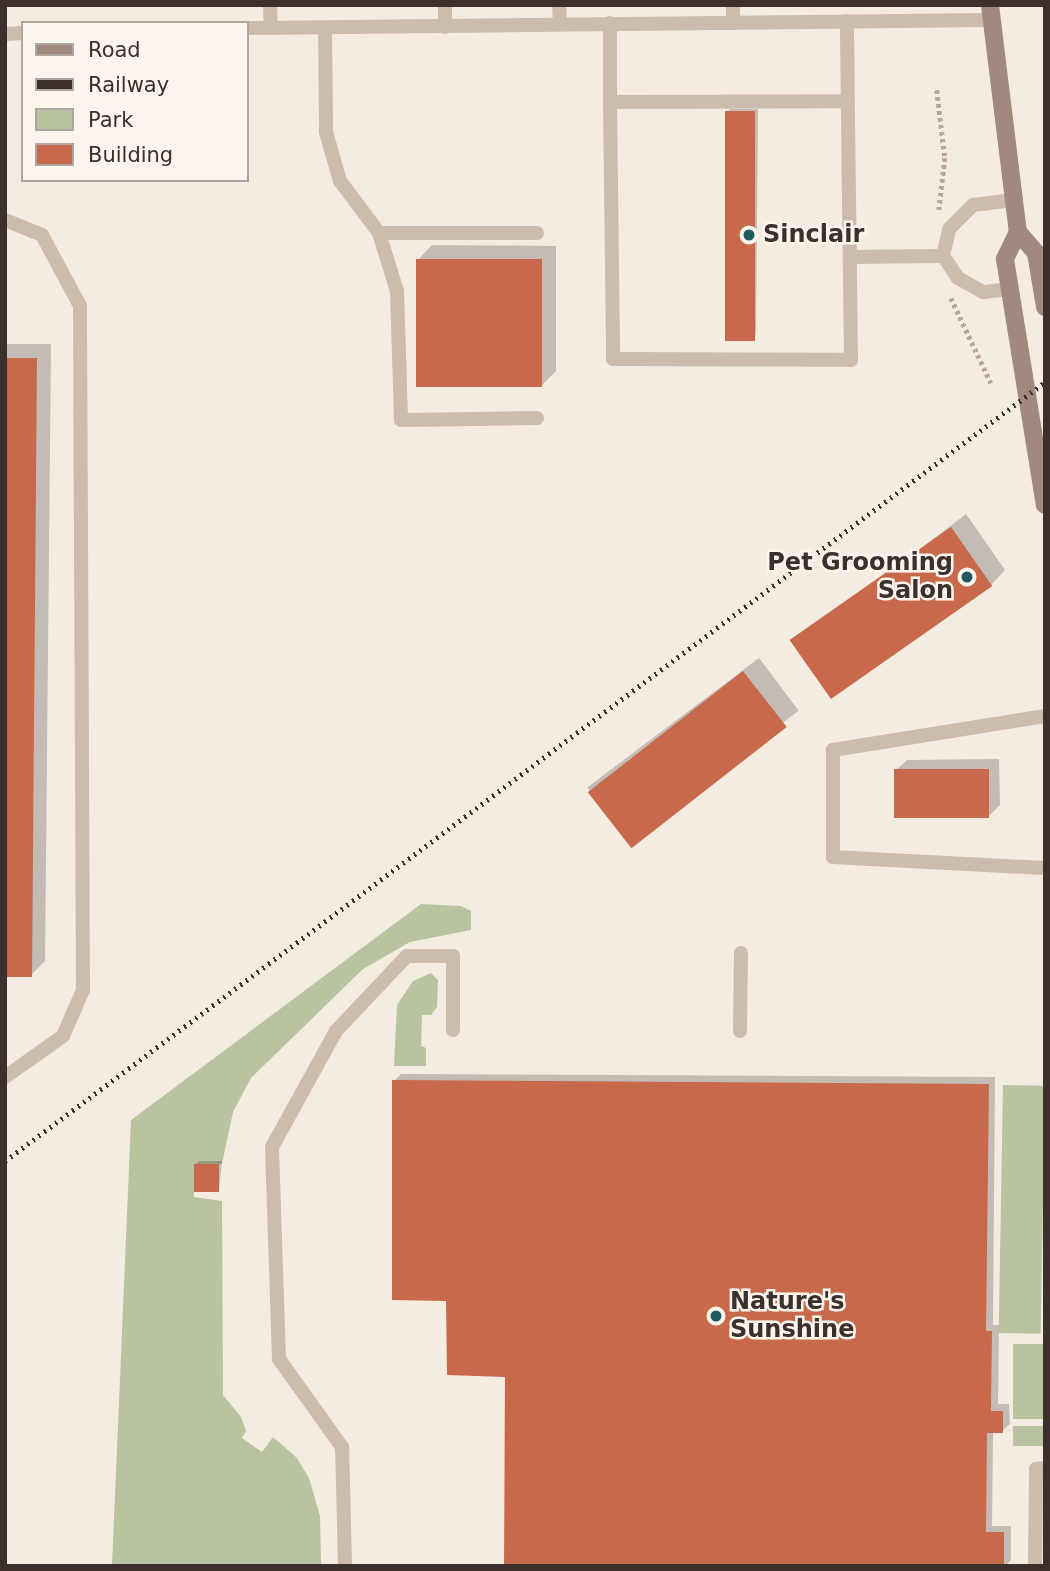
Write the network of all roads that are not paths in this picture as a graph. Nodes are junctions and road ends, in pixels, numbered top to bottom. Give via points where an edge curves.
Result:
1 (270, 5) edge
2 (445, 5) edge
3 (559, 5) edge
4 (733, 5) edge
5 (990, 13) edge
6 (847, 21) junction
7 (610, 23) junction
8 (733, 23) junction
9 (560, 24) junction
10 (445, 27) junction
11 (248, 28) edge
12 (271, 28) junction
13 (325, 28) junction
14 (847, 101) junction
15 (610, 102) junction
16 (1012, 200) junction
17 (5, 220) edge
18 (1018, 232) junction
19 (379, 233) junction
20 (537, 233) dead end
21 (943, 256) junction
22 (850, 257) junction
23 (1009, 289) junction
24 (1045, 307) edge
25 (537, 418) dead end
26 (1045, 505) edge
27 (1045, 716) edge
28 (1045, 868) edge
29 (741, 953) dead end
30 (453, 1030) dead end
31 (740, 1031) dead end
32 (5, 1077) edge
33 (1045, 1468) edge
34 (345, 1566) edge
35 (1035, 1566) edge

1 - 12 lane
2 - 10 lane
3 - 9 lane
4 - 8 lane
5 - 6 lane
5 - 16 main road
6 - 8 lane
6 - 14 lane
7 - 8 lane
7 - 9 lane
7 - 15 lane
9 - 10 lane
10 - 13 lane
11 - 12 lane
12 - 13 lane
13 - 19 lane via 326,132 340,181
14 - 15 lane
14 - 22 lane
15 - 22 lane via 613,359 851,360
16 - 18 main road
16 - 21 lane via 973,205 949,229
17 - 32 lane via 42,235 80,306 83,990 63,1036
18 - 23 main road via 1005,259
18 - 24 main road via 1036,253
19 - 20 lane
19 - 25 lane via 397,291 401,420
21 - 22 lane
21 - 23 lane via 958,278 983,292
23 - 26 main road
27 - 28 lane via 833,750 832,857
29 - 31 lane
30 - 34 lane via 453,956 407,956 336,1031 272,1147 279,1359 342,1447
33 - 35 lane via 1037,1469

